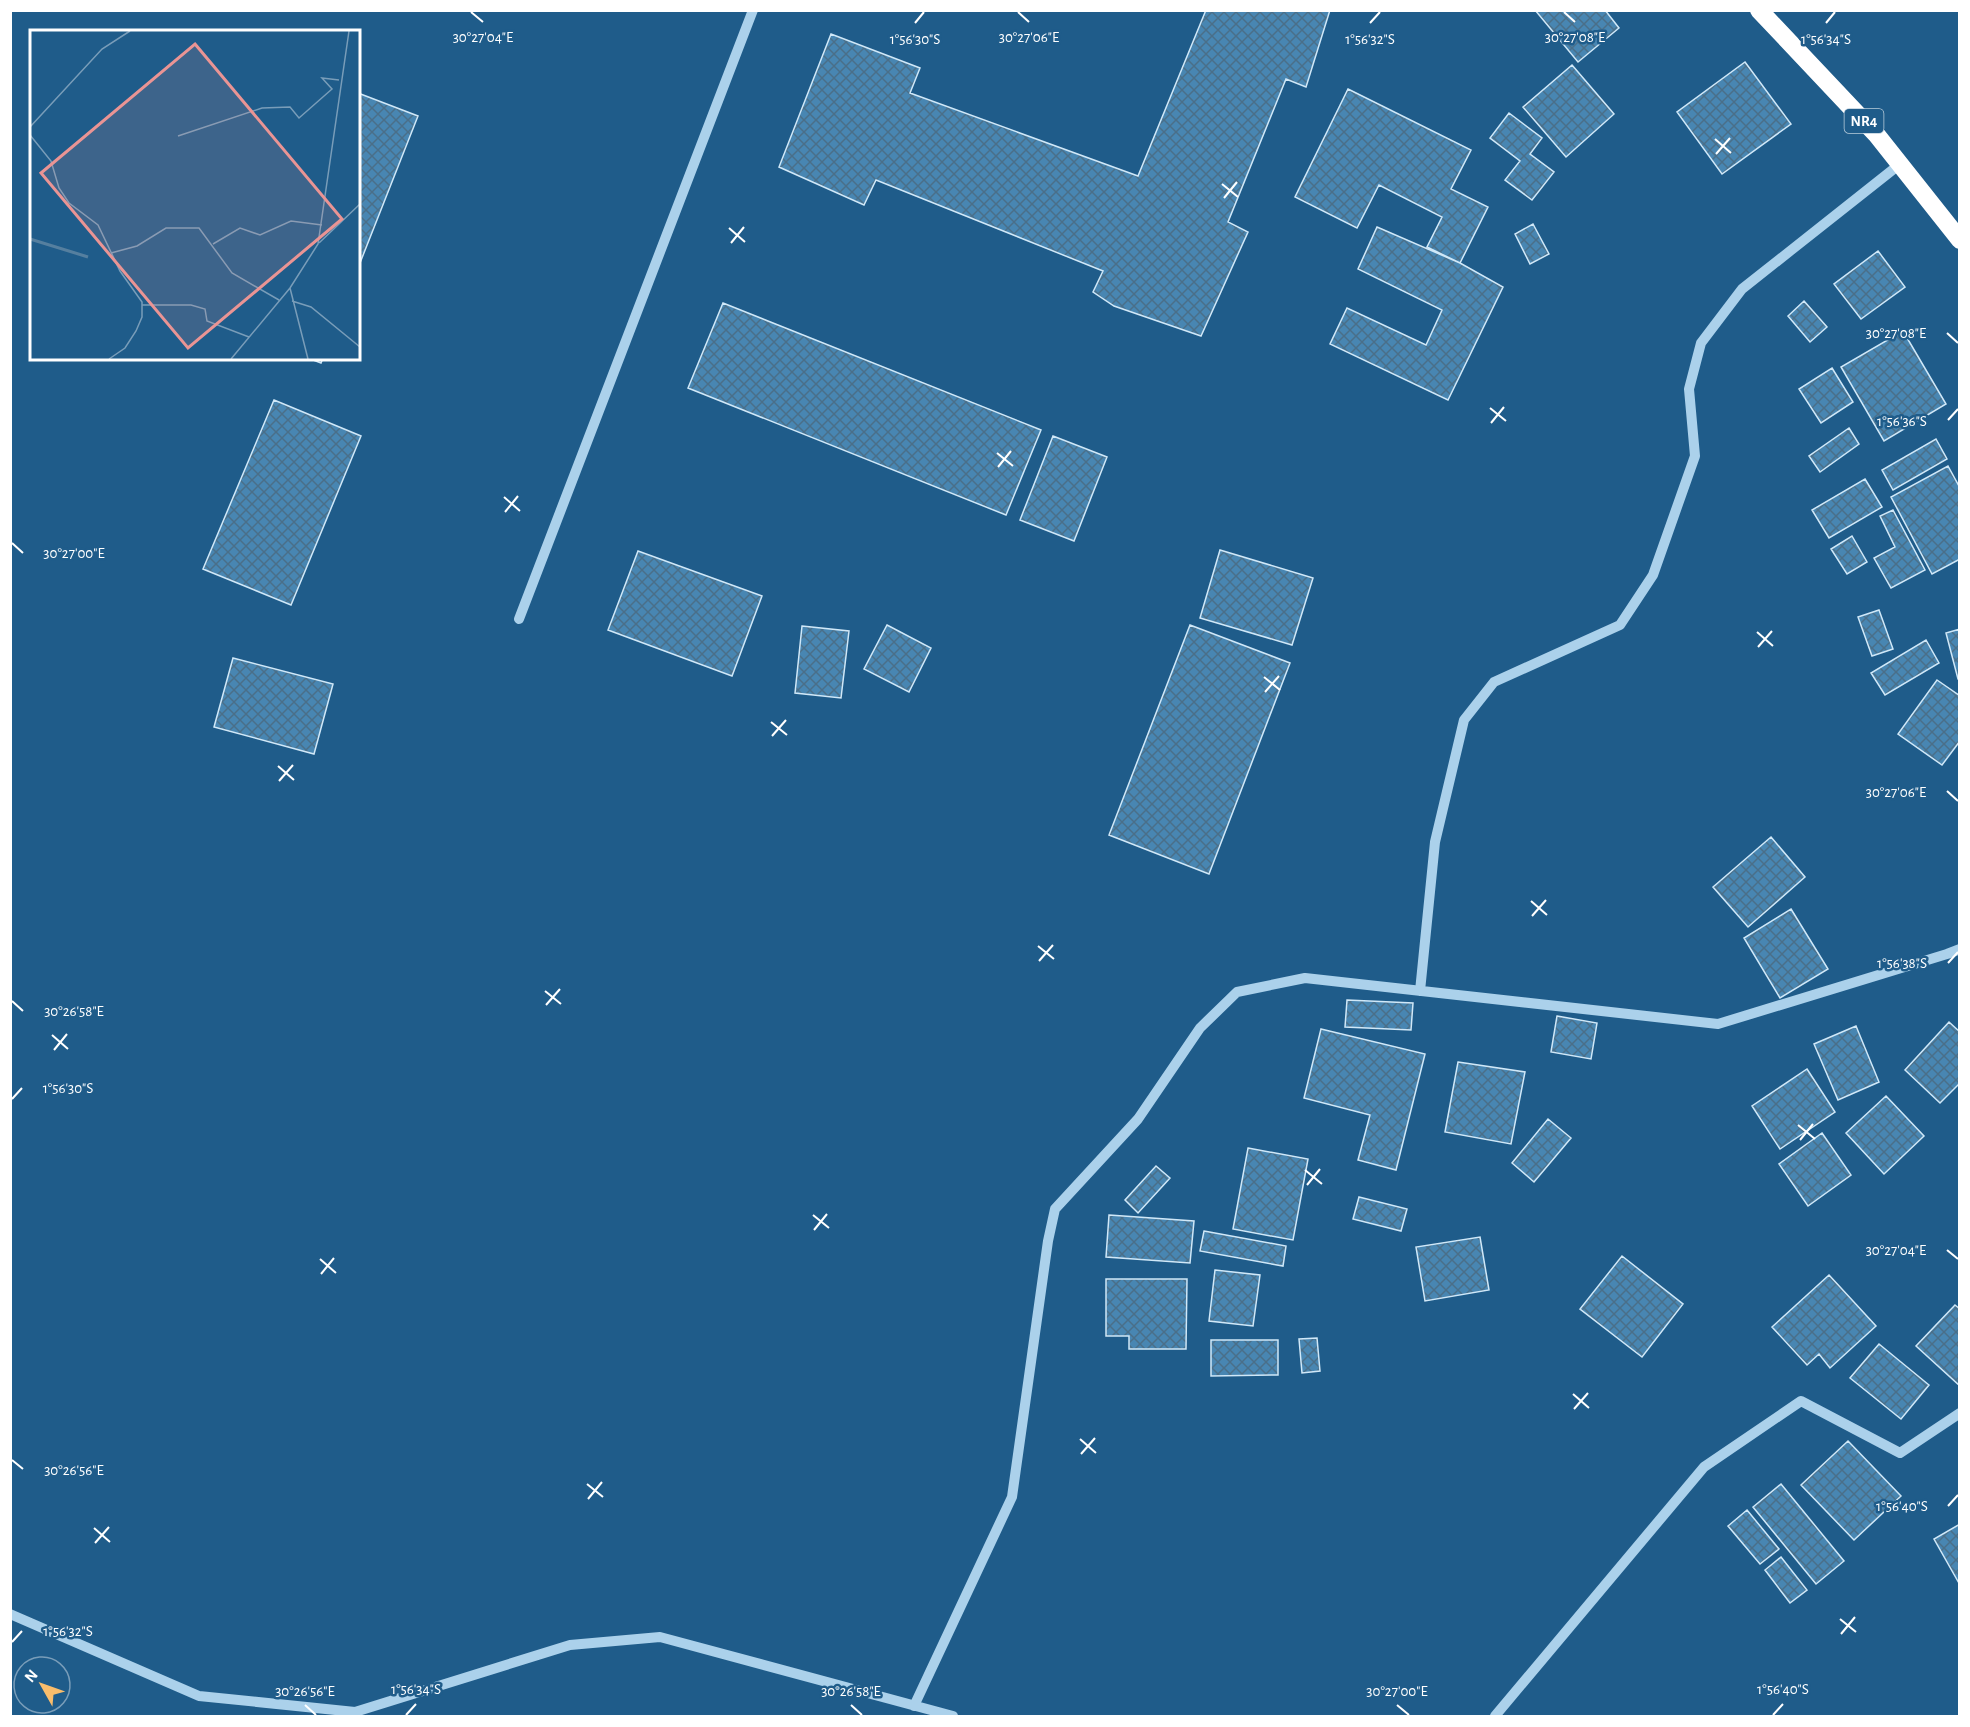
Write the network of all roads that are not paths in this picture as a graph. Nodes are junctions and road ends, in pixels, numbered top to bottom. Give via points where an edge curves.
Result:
1 (753, 10) edge
2 (1759, 10) edge
3 (1900, 164) junction
4 (1959, 240) edge
5 (519, 619) dead end
6 (1959, 949) edge
7 (1420, 991) junction
8 (1959, 1413) edge
9 (10, 1614) edge
10 (914, 1706) junction
11 (953, 1716) edge
12 (1496, 1716) edge

1 - 5 street
2 - 3 highway, NR4
3 - 4 highway, NR4
3 - 7 street via 1742,289 1701,343 1689,389 1695,456 1653,575 1620,625 1494,682 1464,720 1436,842
6 - 7 street via 1718,1024
7 - 10 street via 1305,978 1237,992 1200,1028 1138,1119 1055,1209 1012,1497
8 - 12 street via 1900,1453 1802,1401 1704,1467
9 - 10 street via 200,1696 355,1712 570,1645 660,1637
10 - 11 street

